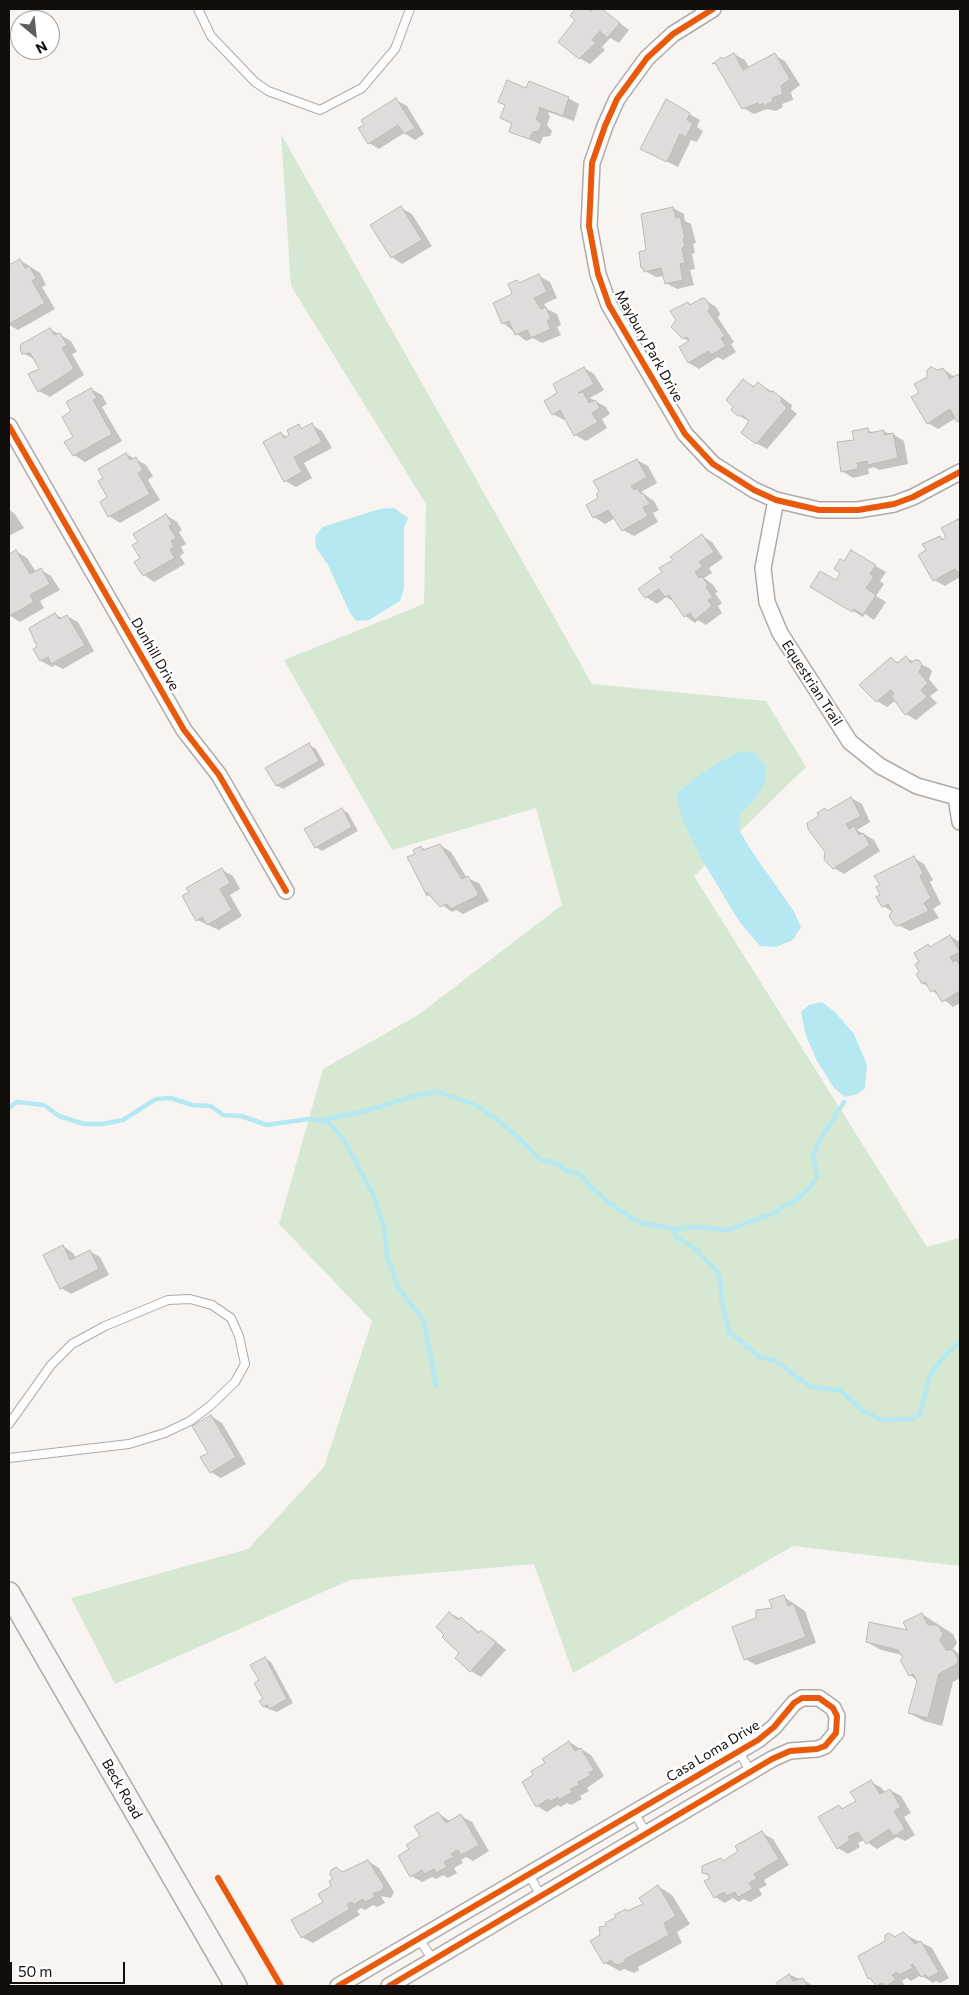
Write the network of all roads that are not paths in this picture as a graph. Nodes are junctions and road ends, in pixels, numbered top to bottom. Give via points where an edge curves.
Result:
1 (198, 9) edge
2 (410, 9) edge
3 (712, 9) edge
4 (9, 426) edge
5 (960, 472) edge
6 (776, 500) junction
7 (958, 798) edge
8 (960, 822) edge
9 (286, 891) dead end
10 (9, 1424) edge
11 (9, 1458) edge
12 (9, 1592) edge
13 (738, 1752) junction
14 (751, 1772) junction
15 (634, 1813) junction
16 (647, 1834) junction
17 (528, 1875) junction
18 (542, 1896) junction
19 (419, 1939) junction
20 (433, 1960) junction
21 (236, 1986) edge
22 (338, 1986) edge
23 (389, 1986) edge

1 - 2 lane via 211,36 254,82 268,91 320,110 362,88 395,49
3 - 6 street, Maybury Park Drive via 660,45 635,72 617,99 592,163 588,209 590,241 609,305 685,434 720,469
4 - 9 street, Dunhill Drive via 180,723 219,775
5 - 6 street, Maybury Park Drive via 913,497 876,507 819,510
6 - 7 street, Equestrian Trail via 763,568 767,602 780,633 850,742 880,766 918,786
7 - 8 street
10 - 11 lane via 51,1364 72,1344 146,1308 168,1300 212,1305 231,1318 239,1336 245,1364 234,1382 190,1421 129,1444
12 - 21 main road, Beck Road
13 - 14 lane
13 - 14 street, Casa Loma Drive via 774,1727 802,1698 819,1698 833,1708 836,1733 824,1746 790,1751
13 - 15 street, Casa Loma Drive
14 - 16 street, Casa Loma Drive
15 - 16 lane
15 - 17 street, Casa Loma Drive
16 - 18 street, Casa Loma Drive
17 - 18 lane
17 - 19 street, Casa Loma Drive
18 - 20 street, Casa Loma Drive
19 - 20 lane
19 - 22 street, Casa Loma Drive
20 - 23 street, Casa Loma Drive

